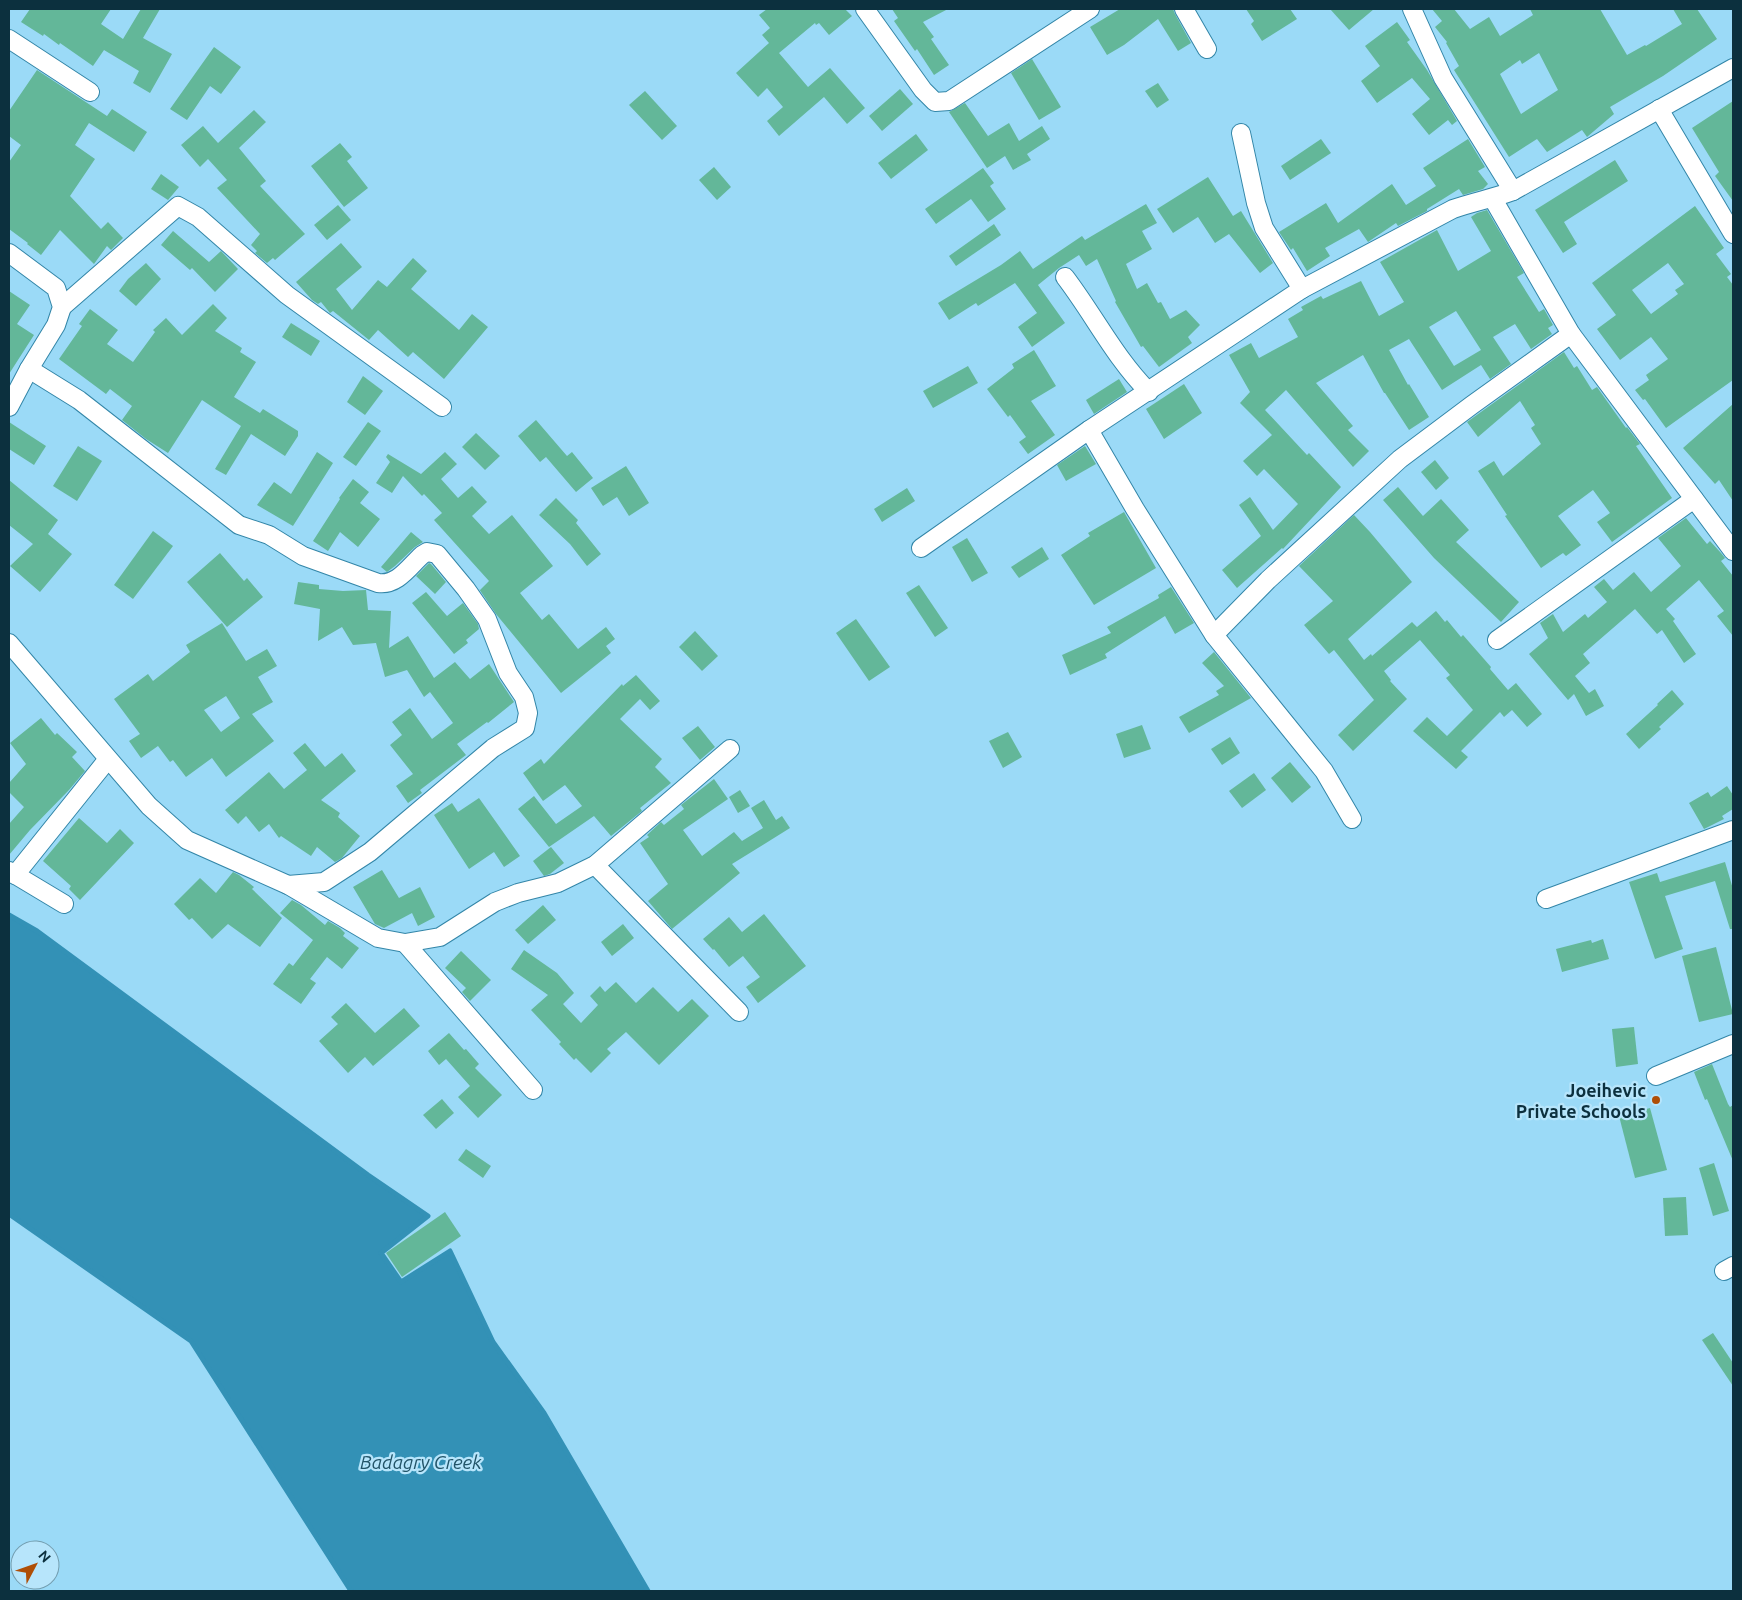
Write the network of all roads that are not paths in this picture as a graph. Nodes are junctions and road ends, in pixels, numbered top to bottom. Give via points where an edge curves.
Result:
1 (864, 9) edge
2 (1090, 9) edge
3 (1184, 9) edge
4 (1412, 9) edge
5 (9, 39) edge
6 (1207, 49) dead end
7 (1733, 68) edge
8 (90, 92) dead end
9 (1659, 109) junction
10 (1241, 133) dead end
11 (1514, 191) junction
12 (1493, 199) junction
13 (1733, 234) edge
14 (9, 253) edge
15 (1065, 277) dead end
16 (1302, 289) junction
17 (62, 307) junction
18 (1571, 334) junction
19 (29, 368) junction
20 (1149, 392) junction
21 (9, 407) edge
22 (442, 407) dead end
23 (1089, 430) junction
24 (1694, 499) junction
25 (922, 548) dead end
26 (1733, 551) edge
27 (1214, 635) junction
28 (1496, 640) dead end
29 (9, 643) edge
30 (730, 749) dead end
31 (108, 759) junction
32 (1352, 819) dead end
33 (1733, 830) edge
34 (596, 865) junction
35 (12, 873) edge
36 (288, 885) junction
37 (1546, 899) dead end
38 (64, 904) dead end
39 (405, 943) junction
40 (739, 1012) dead end
41 (1733, 1044) edge
42 (1656, 1076) dead end
43 (533, 1090) dead end

1 - 2 street via 923,90 935,102 949,102
3 - 6 street
4 - 11 street via 1443,78
5 - 8 street
7 - 9 street
9 - 11 street
9 - 13 street
10 - 16 street via 1264,228
11 - 12 street
12 - 16 street via 1478,200 1453,209
12 - 18 street
14 - 17 street via 56,288
15 - 20 street via 1110,344
16 - 20 street
17 - 19 street via 56,325
17 - 22 street via 178,206 198,216 287,295
18 - 24 street
18 - 27 street via 1400,459 1268,580
19 - 21 street
19 - 36 street via 79,400 239,524 275,538 303,556 385,584 394,582 427,552 437,554 487,619 508,673 524,696 528,713 525,728 493,748 355,862 324,882
20 - 23 street
23 - 25 street
23 - 27 street
24 - 26 street
24 - 28 street
27 - 32 street via 1324,771
29 - 31 street
30 - 34 street
31 - 35 street
31 - 36 street via 149,806 187,840
33 - 37 street
34 - 39 street via 558,883 495,902 440,937
34 - 40 street
35 - 38 street
36 - 39 street via 378,938
39 - 43 street
41 - 42 street

